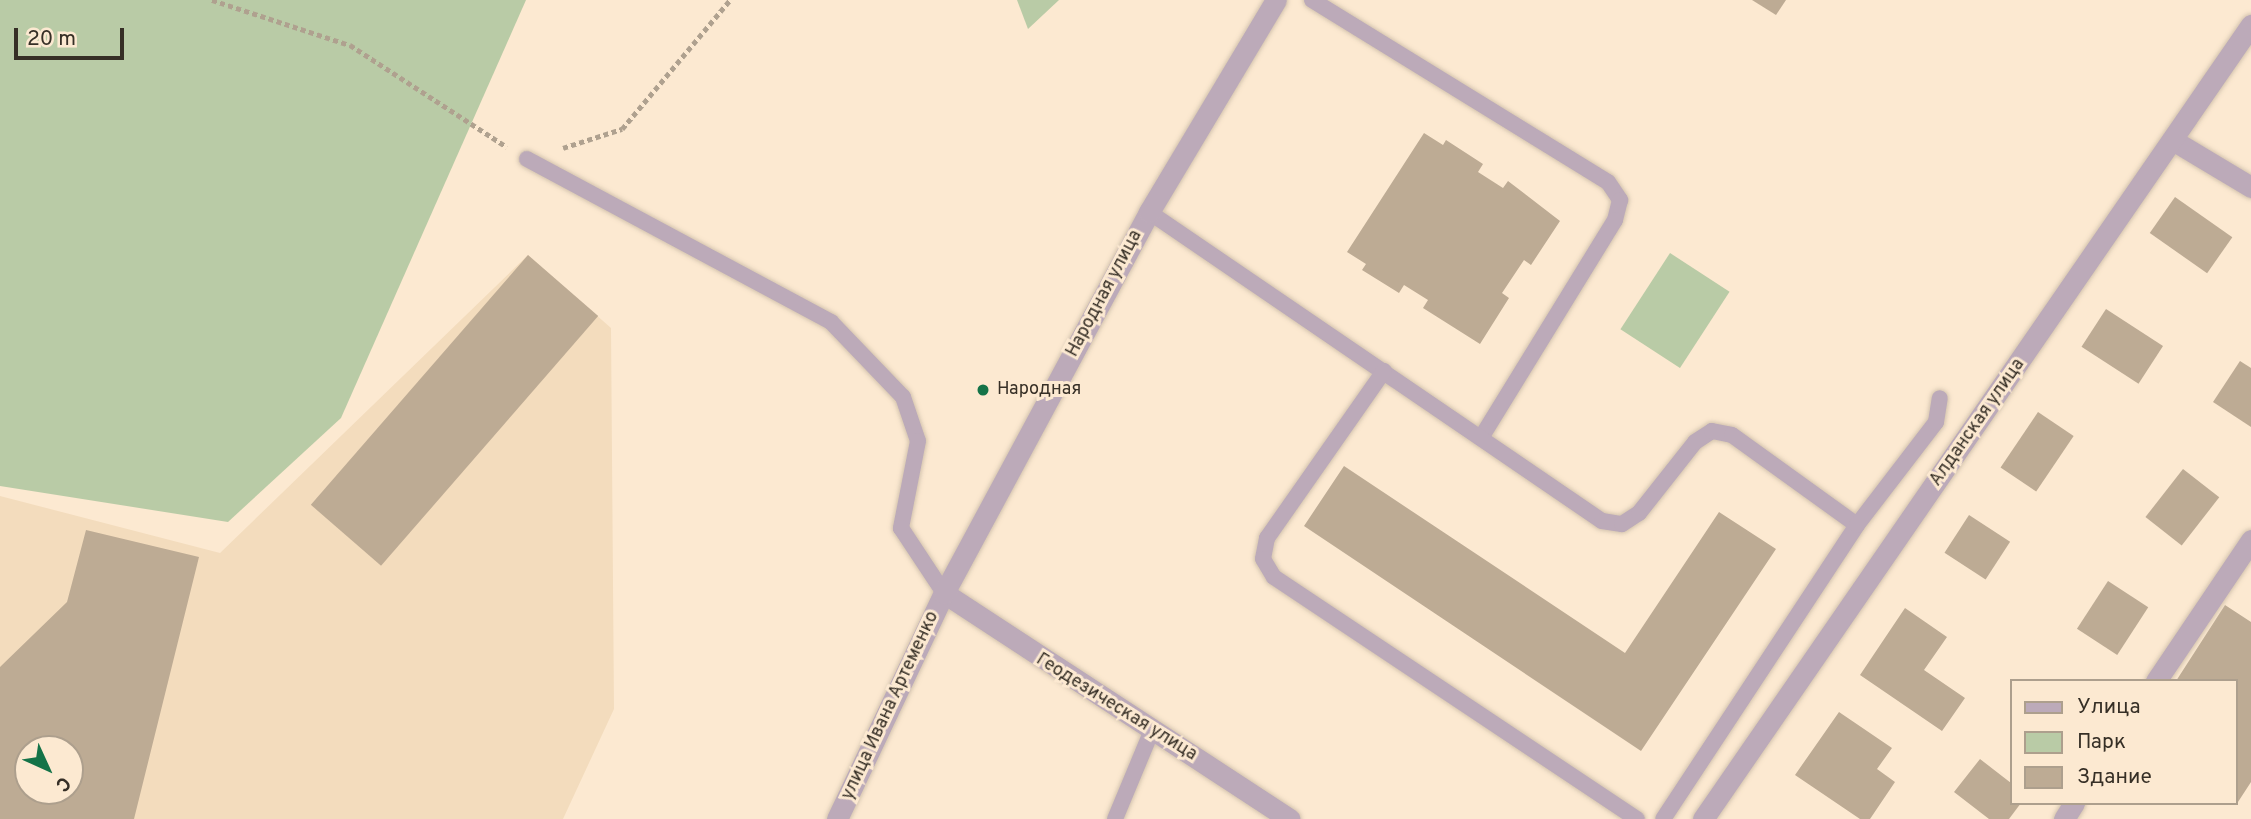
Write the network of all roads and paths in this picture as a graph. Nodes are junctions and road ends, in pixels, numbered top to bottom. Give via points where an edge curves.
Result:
1 (212, 0) edge
2 (730, 0) edge
3 (1276, 0) edge
4 (1312, 0) edge
5 (2251, 25) edge
6 (2174, 141) junction
7 (527, 159) junction
8 (2251, 187) edge
9 (1149, 212) junction
10 (1384, 371) junction
11 (1940, 398) dead end
12 (1481, 438) junction
13 (1857, 525) junction
14 (2251, 540) edge
15 (944, 593) junction
16 (2157, 679) edge
17 (1152, 730) junction
18 (837, 819) edge
19 (1115, 819) edge
20 (1290, 819) edge
21 (1637, 819) edge
22 (1663, 819) edge
23 (1703, 819) edge

1 - 7 path via 350,45
2 - 7 path via 622,128
3 - 9 street, Народная улица
4 - 12 lane via 1608,182 1620,200 1615,220
5 - 6 street, Алданская улица
6 - 8 street
6 - 23 street, Алданская улица
7 - 15 lane via 831,322 903,397 918,440 901,528
9 - 10 lane
9 - 15 street, Народная улица
10 - 12 lane
10 - 21 lane via 1267,538 1263,559 1274,577
11 - 13 lane via 1936,422
12 - 13 lane via 1602,521 1622,524 1639,513 1695,442 1712,431 1732,435
13 - 22 lane
14 - 16 street
15 - 17 street, Геодезическая улица
15 - 18 street, улица Ивана Артеменко
17 - 19 lane
17 - 20 street, Геодезическая улица

